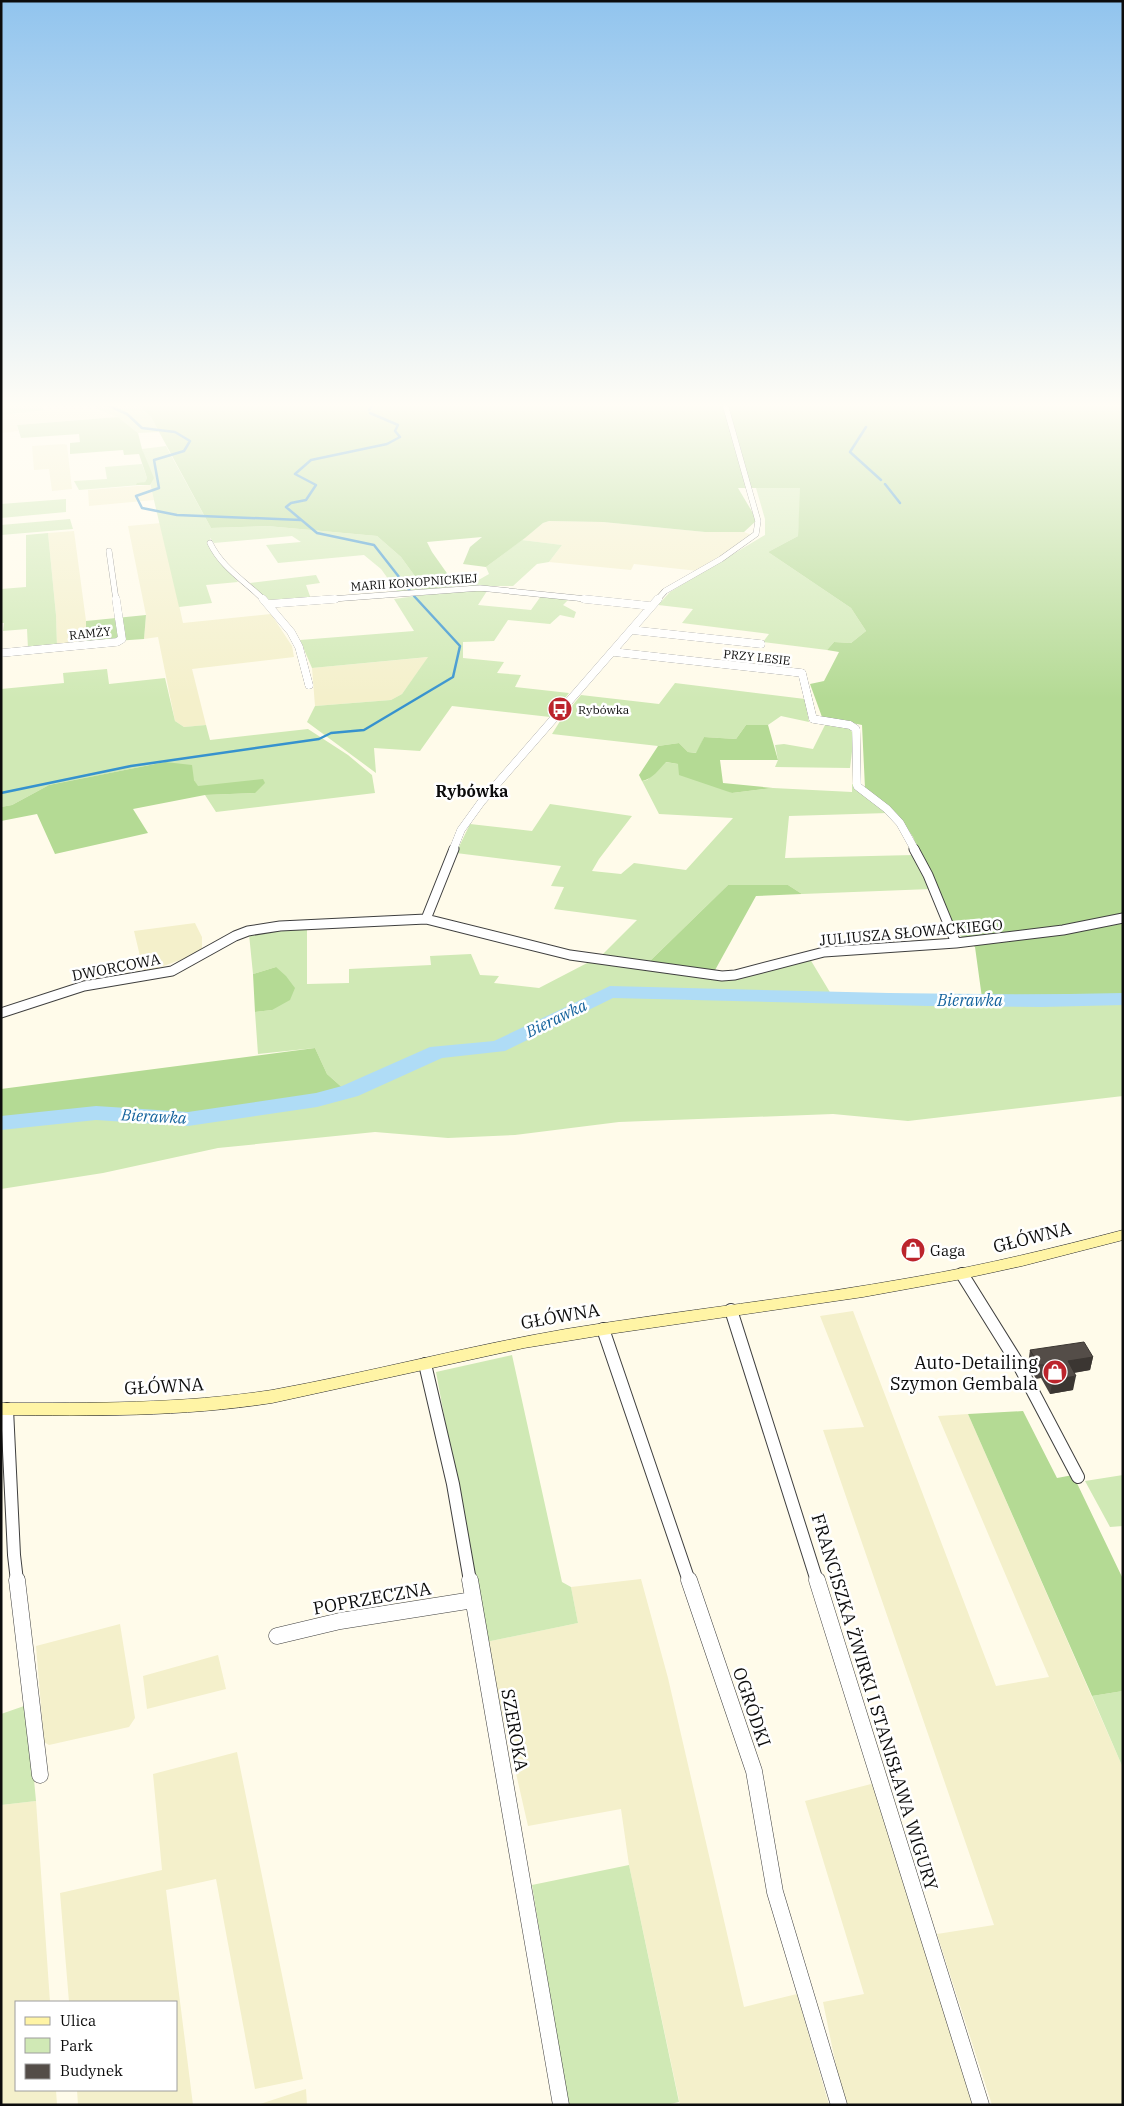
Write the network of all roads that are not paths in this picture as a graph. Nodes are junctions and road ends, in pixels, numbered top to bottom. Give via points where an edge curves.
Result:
1 (753, 502) edge
2 (210, 543) dead end
3 (109, 551) dead end
4 (268, 604) junction
5 (651, 606) junction
6 (631, 630) junction
7 (760, 644) dead end
8 (612, 652) junction
9 (1, 653) edge
10 (309, 685) dead end
11 (1123, 918) edge
12 (426, 919) junction
13 (318, 924) joint
14 (956, 943) junction
15 (1, 1013) edge
16 (1123, 1235) edge
17 (962, 1274) junction
18 (731, 1310) junction
19 (603, 1329) junction
20 (425, 1364) junction
21 (4, 1409) edge
22 (1078, 1477) dead end
23 (473, 1600) junction
24 (277, 1636) dead end
25 (40, 1776) dead end
26 (561, 2105) edge
27 (839, 2105) edge
28 (981, 2105) edge

1 - 5 street via 758,521 758,531 753,537 665,591
2 - 4 street via 231,572
3 - 9 street, RAMŻY via 122,639
4 - 5 street, MARII KONOPNICKIEJ via 480,588
4 - 10 street via 291,632
5 - 6 street
6 - 7 street
6 - 8 street
8 - 12 street via 470,816 461,830
8 - 14 street, PRZY LESIE via 802,673 813,719 856,729 857,786 900,823 928,875
11 - 14 street, JULIUSZA SŁOWACKIEGO via 1063,930
12 - 13 street, JULIUSZA SŁOWACKIEGO
12 - 14 street, JULIUSZA SŁOWACKIEGO via 570,955 722,976 824,952
13 - 15 street, DWORCOWA via 248,931 172,971 84,986
16 - 17 main road, GŁÓWNA
17 - 18 main road, GŁÓWNA
17 - 22 street via 1020,1367
18 - 19 main road, GŁÓWNA
18 - 28 street, FRANCISZKA ŻWIRKI I STANISŁAWA WIGURY
19 - 20 main road, GŁÓWNA
19 - 27 street, OGRÓDKI via 754,1771 775,1892
20 - 21 main road, GŁÓWNA via 330,1386 232,1402 194,1406
20 - 23 street, SZEROKA via 453,1484
21 - 25 street via 14,1555
23 - 24 street, POPRZECZNA via 340,1621
23 - 26 street, SZEROKA

